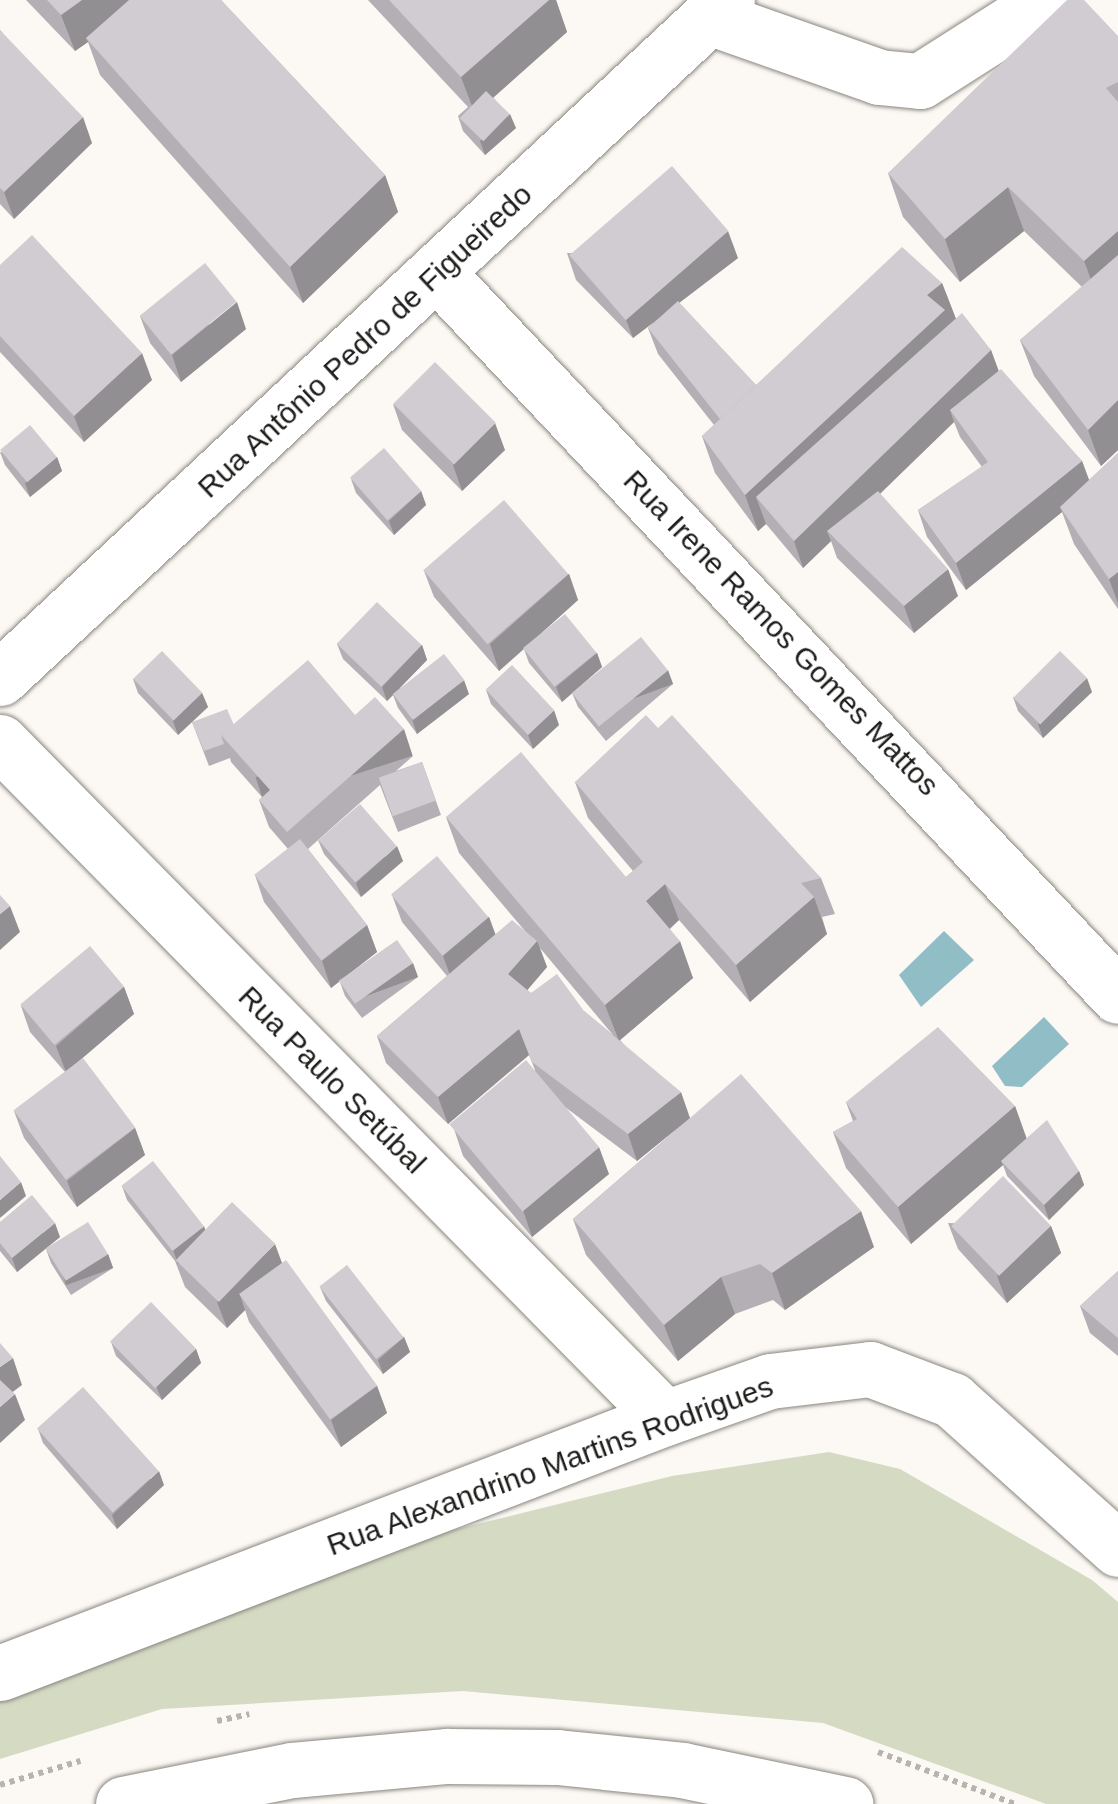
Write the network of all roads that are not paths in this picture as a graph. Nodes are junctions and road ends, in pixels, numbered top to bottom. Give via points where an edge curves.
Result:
1 (1047, 0) edge
2 (718, 9) edge
3 (439, 276) junction
4 (0, 678) edge
5 (0, 742) edge
6 (1118, 996) edge
7 (664, 1418) junction
8 (1118, 1550) edge
9 (0, 1673) edge
10 (124, 1804) edge
11 (845, 1804) edge

1 - 2 street via 920,80 879,77
2 - 3 street, Rua Antônio Pedro de Figueiredo
3 - 4 street, Rua Antônio Pedro de Figueiredo
3 - 6 street, Rua Irene Ramos Gomes Mattos
5 - 7 street, Rua Paulo Setúbal
7 - 8 street, Rua Alexandrino Martins Rodrigues via 770,1381 870,1369 952,1400
7 - 9 street, Rua Alexandrino Martins Rodrigues
10 - 11 street via 292,1770 447,1756 558,1757 682,1770

